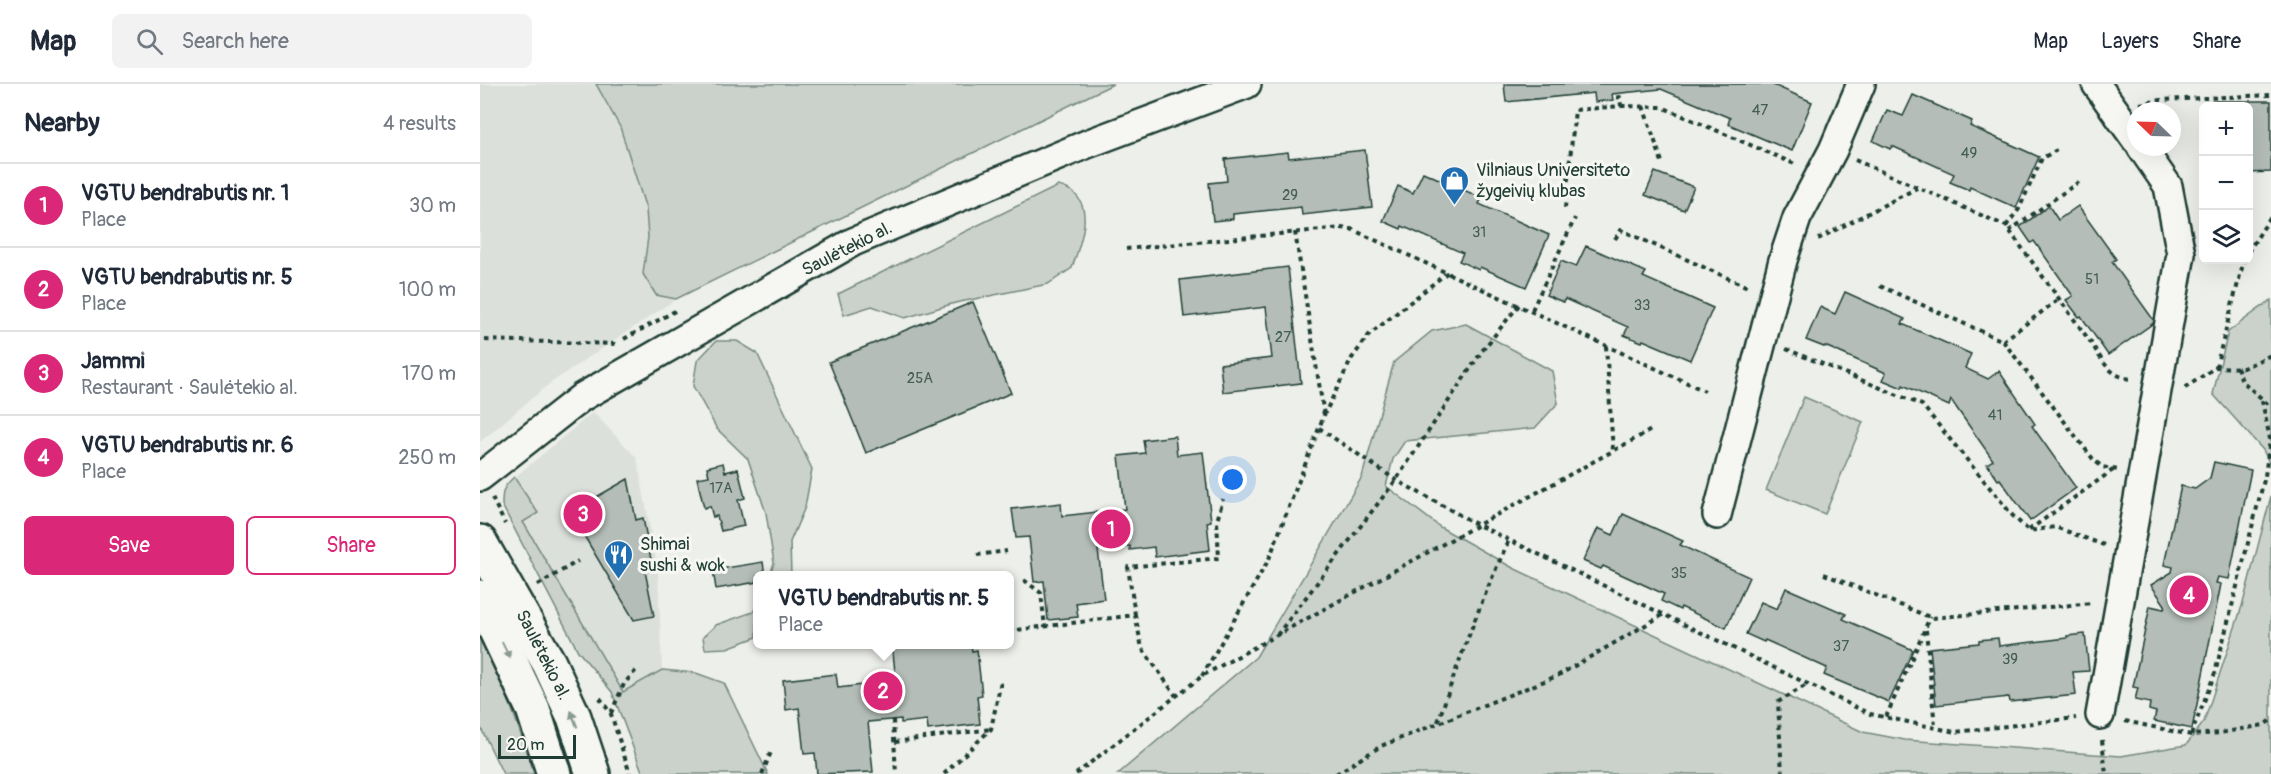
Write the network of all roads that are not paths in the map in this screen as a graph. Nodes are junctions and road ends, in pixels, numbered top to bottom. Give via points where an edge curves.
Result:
1 (1247, 84) edge
2 (1861, 84) edge
3 (2096, 84) edge
4 (2127, 127) edge
5 (2147, 156) edge
6 (480, 477) edge
7 (1717, 515) dead end
8 (480, 542) edge
9 (480, 597) edge
10 (2100, 715) road end
11 (554, 774) edge
12 (593, 774) edge

1 - 6 street, Saulėtekio al. via 1087,144 853,242 582,397
2 - 7 street via 1833,150 1797,218
3 - 4 street
5 - 10 street via 2168,186 2181,254
12 -> 8 main road, Saulėtekio al. via 574,717 549,663
9 -> 11 main road, Saulėtekio al. via 532,709

